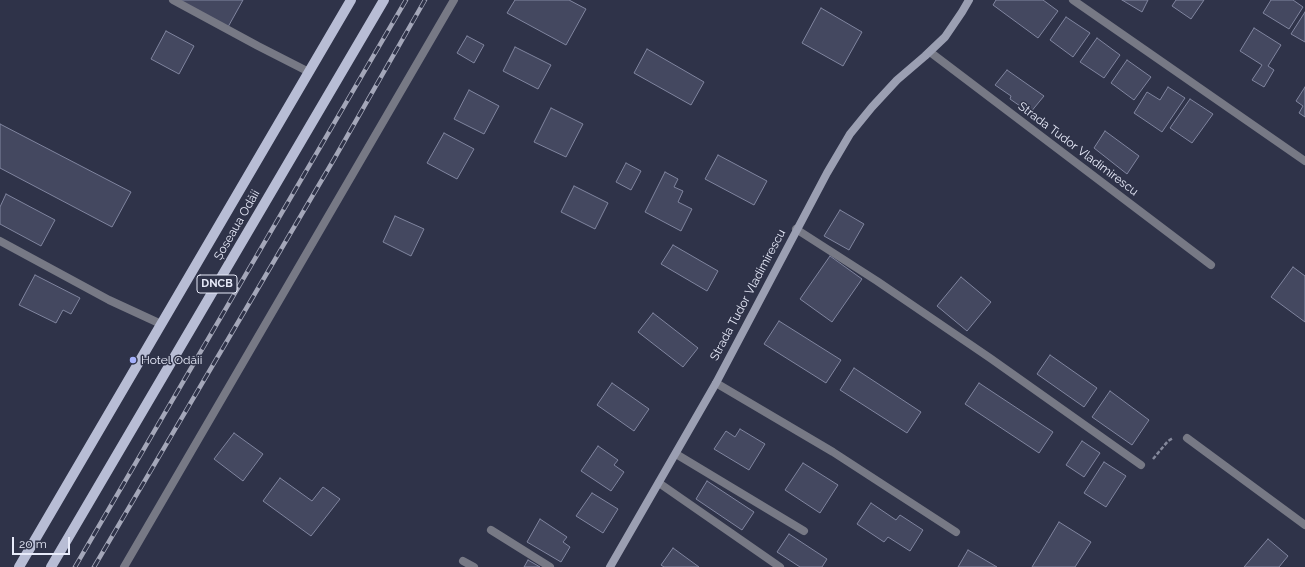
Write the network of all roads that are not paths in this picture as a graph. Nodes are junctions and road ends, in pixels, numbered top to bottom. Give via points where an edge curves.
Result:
1 (173, 0) edge
2 (351, 0) edge
3 (384, 0) edge
4 (454, 0) edge
5 (969, 0) edge
6 (1073, 0) edge
7 (930, 52) junction
8 (309, 72) junction
9 (1305, 161) edge
10 (796, 229) junction
11 (0, 241) edge
12 (1211, 265) dead end
13 (161, 324) junction
14 (716, 383) junction
15 (1187, 438) road end
16 (676, 454) junction
17 (1141, 465) road end
18 (659, 483) junction
19 (1305, 525) edge
20 (492, 530) dead end
21 (804, 531) dead end
22 (956, 532) dead end
23 (463, 561) dead end
24 (19, 567) edge
25 (51, 567) edge
26 (124, 567) edge
27 (474, 567) edge
28 (550, 567) edge
29 (610, 567) edge
30 (780, 567) edge

1 - 8 street
2 - 8 main road, Șoseaua Odăii / DNCB
3 - 25 main road, Șoseaua Odăii / DNCB
4 - 26 street
5 - 7 street, Strada Tudor Vladimirescu via 945,37
6 - 9 street
7 - 10 street, Strada Tudor Vladimirescu via 897,80 850,134
7 - 12 street, Strada Tudor Vladimirescu
8 - 13 main road, Șoseaua Odăii / DNCB
10 - 14 street, Strada Tudor Vladimirescu
10 - 17 street via 990,358
11 - 13 street via 109,300
13 - 24 main road, Șoseaua Odăii / DNCB
14 - 16 street, Strada Tudor Vladimirescu
14 - 22 street via 833,452
15 - 19 street
16 - 18 street, Strada Tudor Vladimirescu
16 - 21 street
18 - 29 street, Strada Tudor Vladimirescu
18 - 30 street
20 - 28 street
23 - 27 street

